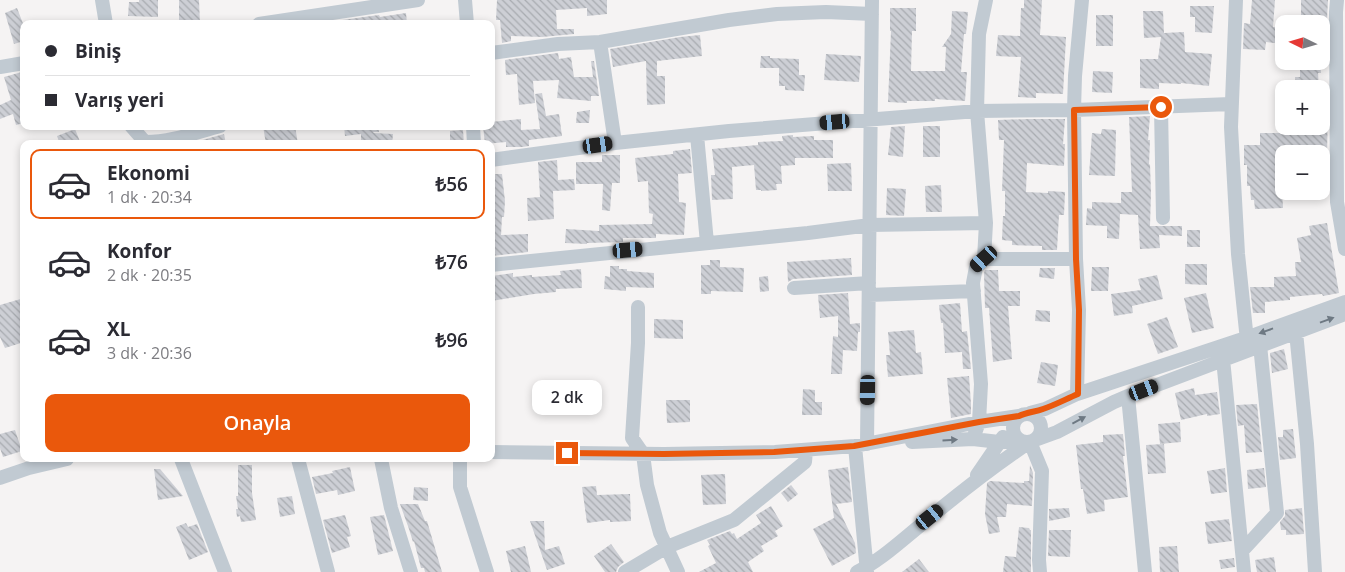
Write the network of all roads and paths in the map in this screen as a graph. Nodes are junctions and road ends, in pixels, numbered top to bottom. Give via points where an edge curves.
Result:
1 (102, 0) edge
2 (418, 0) edge
3 (465, 0) edge
4 (986, 0) edge
5 (1082, 0) edge
6 (1236, 0) edge
7 (872, 7) edge
8 (1340, 8) edge
9 (105, 20) edge
10 (285, 20) edge
11 (467, 20) edge
12 (600, 42) junction
13 (495, 52) edge
14 (20, 64) edge
15 (0, 67) edge
16 (1231, 104) junction
17 (1161, 107) junction
18 (1074, 110) junction
19 (977, 111) junction
20 (871, 119) junction
21 (134, 130) edge
22 (213, 130) edge
23 (697, 135) junction
24 (200, 138) edge
25 (143, 140) edge
26 (174, 140) edge
27 (615, 143) junction
28 (495, 159) edge
29 (1163, 218) dead end
30 (986, 223) junction
31 (870, 225) junction
32 (707, 243) junction
33 (1345, 248) edge
34 (984, 259) junction
35 (1076, 259) junction
36 (495, 265) edge
37 (794, 288) dead end
38 (869, 289) junction
39 (974, 291) junction
40 (1345, 302) edge
41 (638, 307) dead end
42 (1345, 314) edge
43 (1296, 332) junction
44 (1251, 344) junction
45 (1223, 359) junction
46 (1078, 394) junction
47 (1128, 396) junction
48 (1021, 418) junction
49 (979, 422) junction
50 (973, 439) junction
51 (1030, 441) junction
52 (999, 442) junction
53 (861, 445) junction
54 (806, 450) junction
55 (495, 452) edge
56 (643, 454) junction
57 (54, 462) edge
58 (182, 462) edge
59 (299, 462) edge
60 (382, 462) edge
61 (460, 462) edge
62 (0, 478) edge
63 (973, 482) junction
64 (666, 547) junction
65 (1242, 551) junction
66 (863, 570) edge
67 (225, 572) edge
68 (328, 572) edge
69 (411, 572) edge
70 (487, 572) edge
71 (625, 572) edge
72 (678, 572) edge
73 (1040, 572) edge
74 (1145, 572) edge
75 (1244, 572) edge
76 (1315, 572) edge

1 - 9 street
2 - 10 street
3 - 11 street
4 - 19 street via 979,34
5 - 18 street
6 - 16 street
7 - 12 street via 729,20
7 - 20 street
8 - 33 street via 1337,202
12 - 13 street
12 - 27 street
14 - 15 street
16 - 17 street
16 - 44 street via 1238,254
17 - 18 street
17 - 29 street
18 - 19 street
18 - 35 street
19 - 20 street
19 - 30 street
20 - 23 street
20 - 31 street
21 - 25 street
22 - 24 street
23 - 27 street
23 - 32 street
24 - 26 street
27 - 28 street
30 - 31 street
30 - 34 street
31 - 32 street
31 - 38 street
32 - 36 street
34 - 35 street
34 - 39 street via 976,267
35 - 46 street
37 - 38 street
38 - 39 street
38 - 53 street
39 - 49 street via 981,384
40 -> 44 street
41 - 56 street via 632,438
43 -> 42 street
43 - 44 street
43 - 76 street
44 - 45 street
44 - 46 street
44 - 65 street via 1277,513
45 - 47 street
45 - 65 street
46 - 48 street
51 -> 47 street via 1057,432
47 - 74 street
48 - 49 street
48 - 51 street via 1013,430 1015,436 1019,440
48 - 51 street via 1035,416 1041,425 1039,436
48 - 52 street
49 - 50 street
49 - 53 street
50 - 52 street
53 -> 50 street
51 - 52 street
51 - 63 street
51 - 73 street via 1042,471
52 - 63 street
53 - 54 street
53 - 66 street
54 - 56 street
54 - 64 street via 805,462 734,520
55 - 56 street
56 - 64 street via 647,485
57 - 62 street
58 - 67 street
59 - 68 street
60 - 69 street via 391,508
61 - 70 street via 460,488
63 - 66 street
64 - 71 street
64 - 72 street
65 - 75 street

